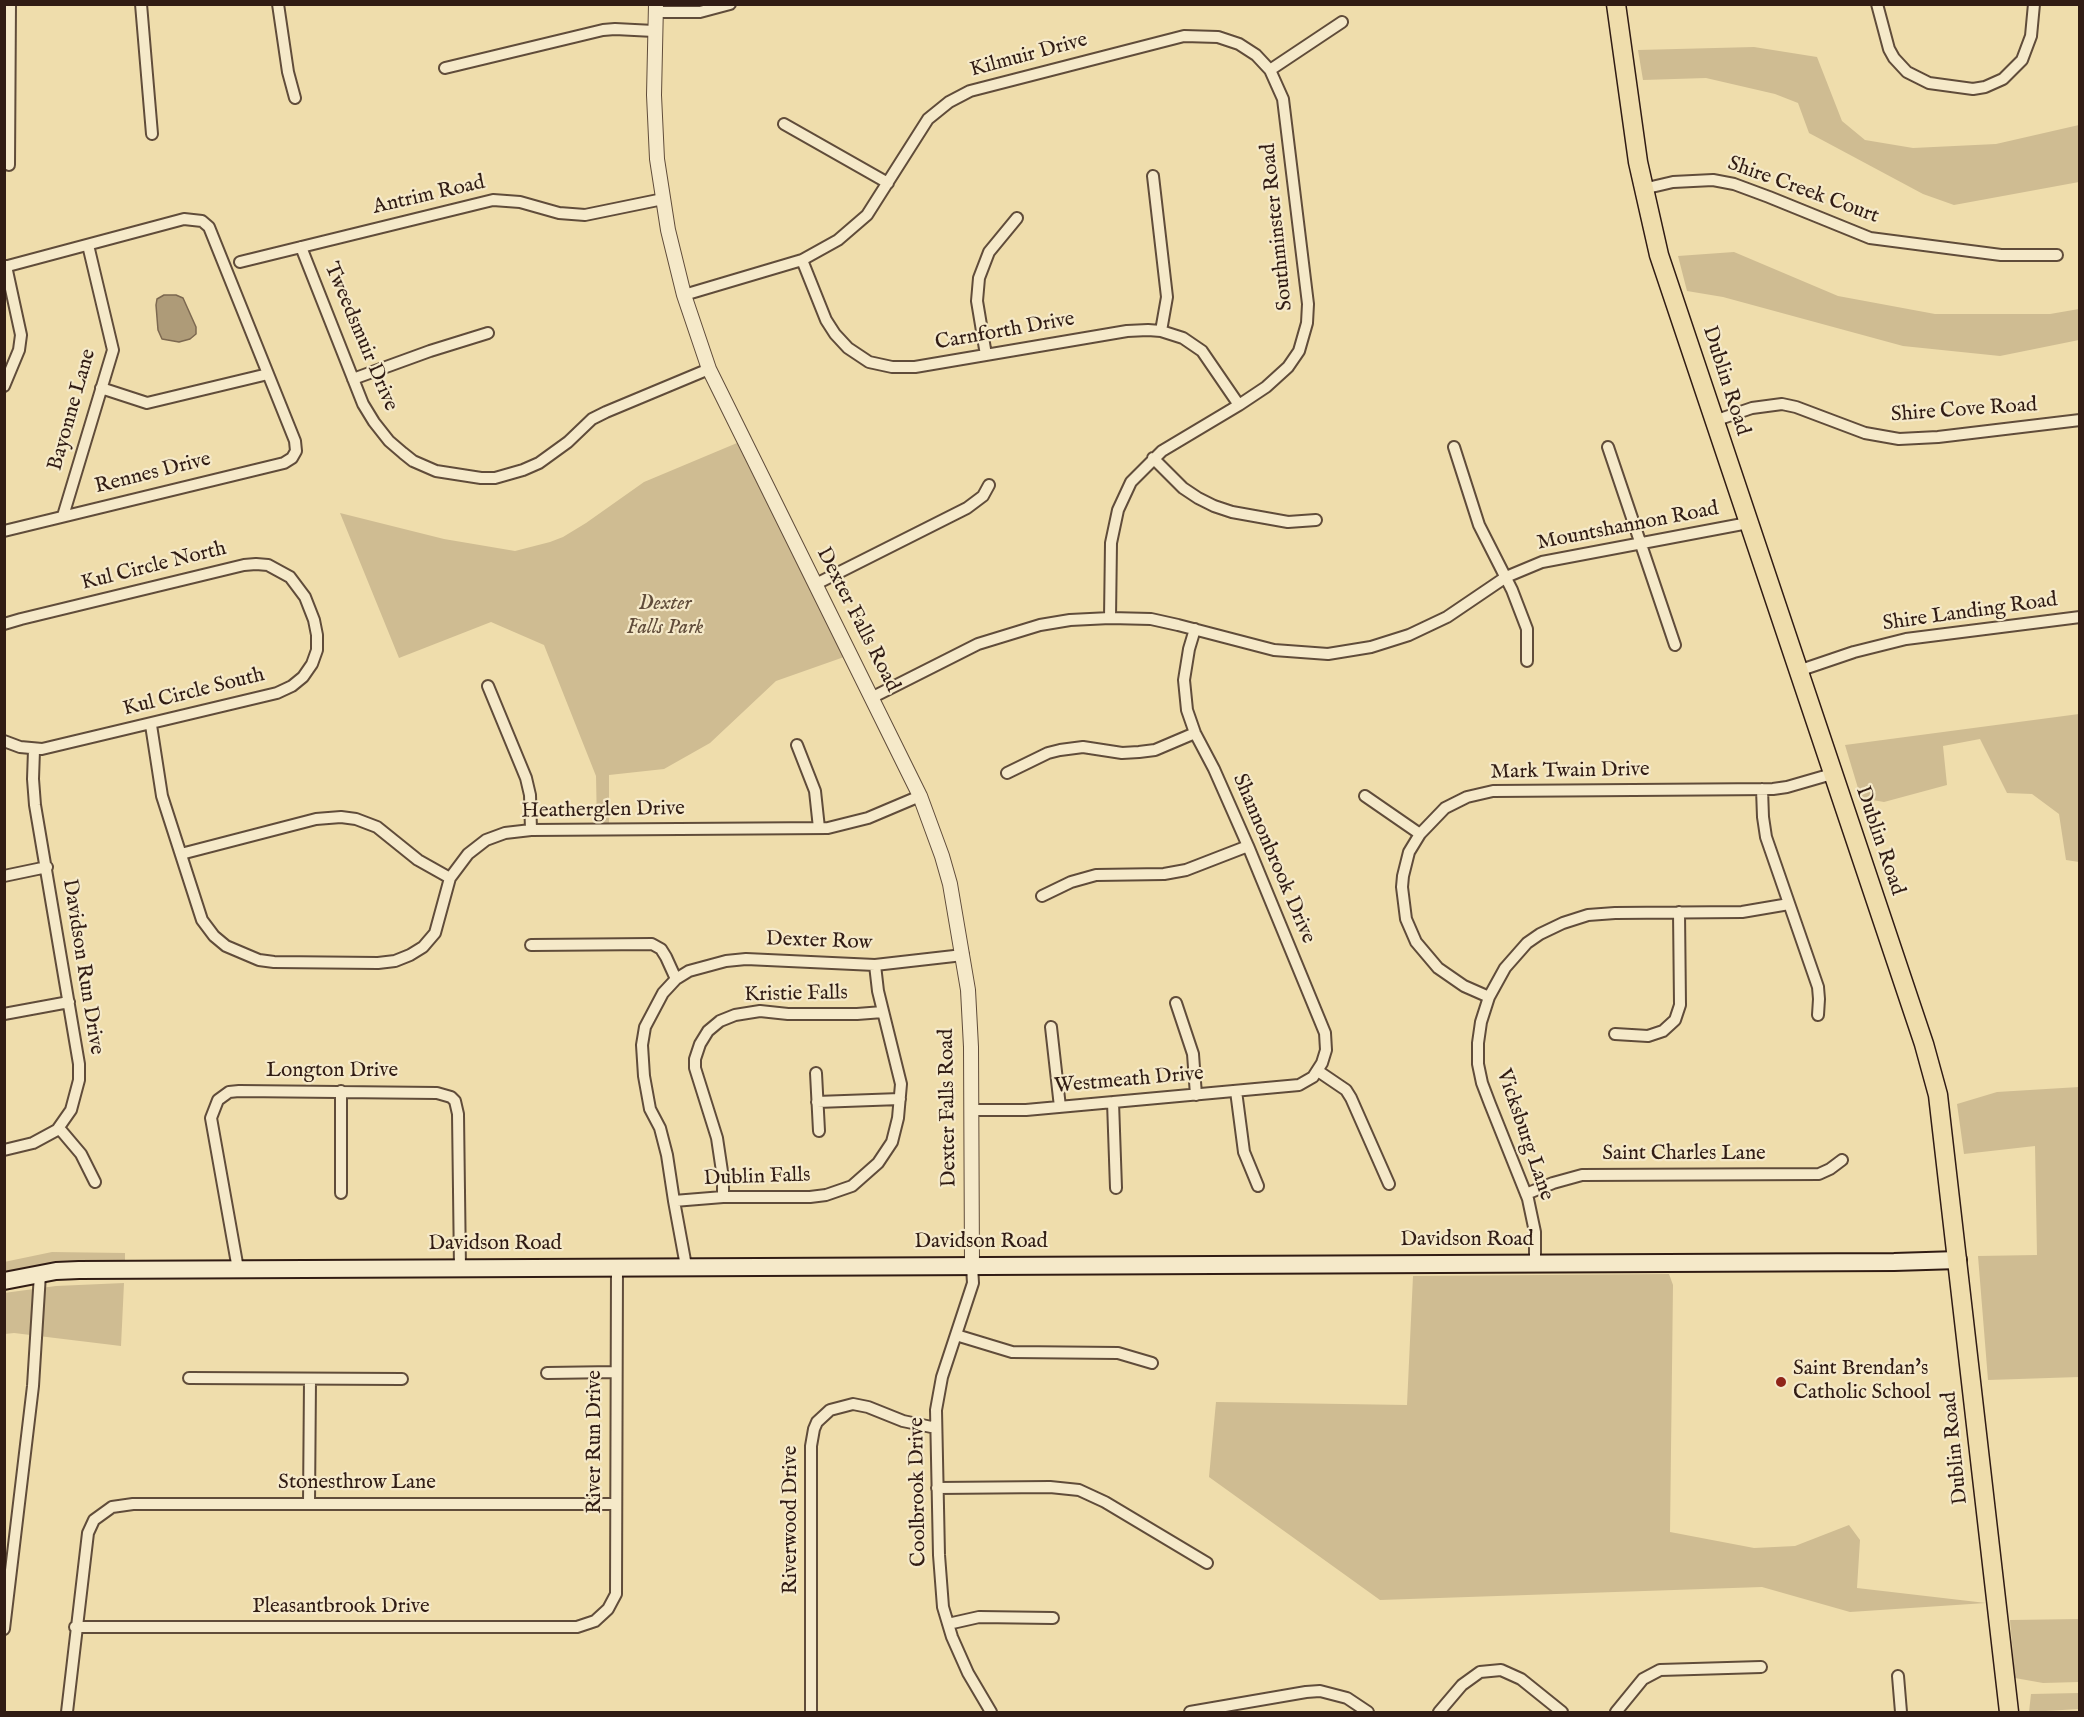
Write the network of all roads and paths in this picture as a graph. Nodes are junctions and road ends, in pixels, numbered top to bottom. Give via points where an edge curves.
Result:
1 (10, 4) edge
2 (141, 4) edge
3 (278, 4) edge
4 (730, 4) edge
5 (1616, 4) edge
6 (1877, 4) edge
7 (2034, 4) edge
8 (656, 8) edge
9 (1342, 22) dead end
10 (654, 31) junction
11 (445, 68) dead end
12 (1270, 70) junction
13 (295, 98) dead end
14 (784, 124) dead end
15 (152, 134) dead end
16 (9, 165) dead end
17 (1153, 176) dead end
18 (888, 183) junction
19 (1643, 189) junction
20 (663, 199) junction
21 (1017, 218) dead end
22 (88, 244) junction
23 (301, 247) junction
24 (2057, 255) dead end
25 (802, 260) junction
26 (240, 262) dead end
27 (5, 266) edge
28 (684, 295) junction
29 (1161, 331) junction
30 (488, 333) dead end
31 (986, 355) junction
32 (709, 369) junction
33 (268, 374) junction
34 (353, 379) junction
35 (4, 386) edge
36 (101, 388) junction
37 (1239, 405) junction
38 (2079, 420) edge
39 (1714, 421) junction
40 (1454, 447) dead end
41 (1608, 447) dead end
42 (1153, 458) junction
43 (989, 485) dead end
44 (63, 516) junction
45 (1316, 520) dead end
46 (1748, 524) junction
47 (4, 531) edge
48 (1640, 544) junction
49 (1506, 577) junction
50 (816, 584) junction
51 (303, 594) joint
52 (2079, 617) edge
53 (1110, 618) junction
54 (4, 624) edge
55 (1195, 629) junction
56 (1675, 645) dead end
57 (1527, 661) dead end
58 (1798, 671) junction
59 (488, 686) dead end
60 (873, 697) junction
61 (151, 725) junction
62 (1195, 733) junction
63 (4, 741) edge
64 (797, 745) dead end
65 (34, 750) junction
66 (1007, 773) dead end
67 (1832, 774) junction
68 (1762, 789) junction
69 (920, 796) junction
70 (1365, 796) dead end
71 (819, 828) junction
72 (531, 830) junction
73 (1420, 834) junction
74 (1248, 846) junction
75 (181, 854) junction
76 (46, 867) junction
77 (4, 876) edge
78 (450, 878) junction
79 (1042, 896) dead end
80 (1789, 904) junction
81 (1679, 912) junction
82 (531, 945) dead end
83 (963, 955) junction
84 (875, 965) junction
85 (676, 979) junction
86 (1489, 997) junction
87 (69, 1002) junction
88 (1176, 1003) dead end
89 (883, 1012) junction
90 (4, 1014) edge
91 (1818, 1015) dead end
92 (1051, 1027) dead end
93 (1615, 1034) dead end
94 (1318, 1071) junction
95 (816, 1073) dead end
96 (1236, 1091) junction
97 (340, 1092) junction
98 (1196, 1095) junction
99 (900, 1099) junction
100 (817, 1102) junction
101 (1113, 1102) junction
102 (1060, 1107) junction
103 (971, 1110) junction
104 (59, 1128) junction
105 (819, 1131) dead end
106 (4, 1150) edge
107 (1842, 1160) dead end
108 (95, 1182) dead end
109 (1389, 1184) dead end
110 (1258, 1186) dead end
111 (1116, 1188) dead end
112 (341, 1193) dead end
113 (1526, 1194) junction
114 (723, 1197) junction
115 (674, 1201) junction
116 (1958, 1260) junction
117 (1535, 1264) junction
118 (686, 1266) junction
119 (972, 1266) junction
120 (617, 1267) junction
121 (460, 1268) junction
122 (238, 1269) junction
123 (40, 1274) junction
124 (4, 1281) edge
125 (956, 1335) junction
126 (1152, 1363) dead end
127 (547, 1372) dead end
128 (615, 1372) junction
129 (189, 1378) dead end
130 (402, 1379) dead end
131 (310, 1380) junction
132 (936, 1428) junction
133 (937, 1488) junction
134 (309, 1503) junction
135 (616, 1504) junction
136 (1207, 1563) dead end
137 (604, 1615) joint
138 (1053, 1618) dead end
139 (948, 1624) junction
140 (75, 1627) junction
141 (4, 1629) edge
142 (1761, 1667) dead end
143 (1898, 1676) dead end
144 (1212, 1711) edge
145 (67, 1713) edge
146 (811, 1713) edge
147 (991, 1713) edge
148 (1190, 1713) edge
149 (1368, 1713) edge
150 (1438, 1713) edge
151 (1562, 1713) edge
152 (1616, 1713) edge
153 (1901, 1713) edge
154 (2009, 1713) edge

1 - 16 street
2 - 15 street
3 - 13 street
4 - 8 street via 700,12
5 - 19 main road, Dublin Road
6 - 7 street via 1886,40 1899,65 1929,83 1973,89 2003,79 2016,68 2030,44
8 - 10 street, Dexter Falls Road
9 - 12 street
10 - 11 street via 603,30
10 - 20 street, Dexter Falls Road via 655,131
12 - 18 street, Kilmuir Drive via 1239,44 1218,37 1196,36 982,87 949,102 928,119
12 - 37 street, Southminster Road via 1283,99 1307,323 1299,351 1288,367
14 - 18 street
17 - 29 street via 1167,297
18 - 25 street, Kilmuir Drive via 853,229
19 - 24 street, Shire Creek Court via 1673,182 1713,180 1769,196 1870,238 2001,255
19 - 39 main road, Dublin Road via 1659,255
20 - 23 street, Antrim Road via 585,215 493,200
20 - 28 street, Dexter Falls Road
21 - 31 street via 989,252 979,278 977,301
22 - 27 street
22 - 33 street via 184,219 202,221 209,227
22 - 36 street, Bayonne Lane via 113,350
23 - 26 street, Antrim Road
23 - 34 street, Tweedsmuir Drive
25 - 28 street, Kilmuir Drive
25 - 31 street, Carnforth Drive via 826,320 860,357 879,365 904,368
27 - 35 street via 21,335 20,350
28 - 32 street, Dexter Falls Road
29 - 31 street, Carnforth Drive via 1127,331
29 - 37 street, Carnforth Drive via 1183,338 1202,351
30 - 34 street
32 - 34 street, Tweedsmuir Drive via 592,419 539,463 506,475 481,478 436,471 403,453 374,422
32 - 50 street, Dexter Falls Road
33 - 36 street via 147,404
33 - 44 street, Rennes Drive via 295,441 292,458
36 - 44 street, Bayonne Lane
37 - 42 street, Southminster Road
38 - 39 street, Shire Cove Road via 1899,439 1865,432 1782,404 1752,408
39 - 46 main road, Dublin Road
40 - 49 street via 1479,525
41 - 48 street
42 - 45 street via 1183,488 1214,506 1288,522
42 - 53 street, Southminster Road via 1131,482 1118,510 1111,543
43 - 50 street via 983,496 967,508
44 - 47 street, Rennes Drive
46 - 48 street, Mountshannon Road
46 - 58 main road, Dublin Road
48 - 49 street, Mountshannon Road via 1542,562
48 - 56 street
49 - 55 street, Mountshannon Road via 1447,617 1371,647 1328,654 1274,651
49 - 57 street via 1527,629
50 - 60 street, Dexter Falls Road
51 - 54 street, Kul Circle North via 280,570 244,565
51 - 61 street, Kul Circle South via 314,620 317,650 303,677 278,693
52 - 58 street, Shire Landing Road via 1906,639
53 - 55 street, Mountshannon Road via 1151,619
53 - 60 street, Mountshannon Road via 1040,624 1008,634 978,644
55 - 62 street, Shannonbrook Drive via 1184,680 1187,710
58 - 67 main road, Dublin Road
59 - 72 street via 526,778
60 - 69 street, Dexter Falls Road
61 - 65 street, Kul Circle South
61 - 75 street via 162,796
62 - 66 street via 1155,750 1060,750
62 - 74 street, Shannonbrook Drive
63 - 65 street, Kul Circle South
64 - 71 street via 815,791
65 - 76 street, Davidson Run Drive via 35,805
67 - 68 street, Mark Twain Drive via 1787,787
67 - 116 main road, Dublin Road via 1938,1095
68 - 73 street, Mark Twain Drive via 1492,791 1445,808
68 - 80 street via 1766,837
69 - 71 street, Heatherglen Drive via 868,818
69 - 83 street, Dexter Falls Road via 945,866
70 - 73 street
71 - 72 street, Heatherglen Drive
72 - 78 street, Heatherglen Drive via 486,840 468,854
73 - 86 street, Mark Twain Drive via 1409,852 1403,876 1404,909 1411,931 1438,968
74 - 79 street via 1186,870 1096,875
74 - 94 street, Shannonbrook Drive via 1325,1033 1326,1050
75 - 78 street via 316,819 341,817 377,827 418,860
75 - 78 street, Heatherglen Drive via 202,920 214,936 259,960 295,964 395,961 410,955 430,941 440,921
76 - 77 street
76 - 87 street, Davidson Run Drive
80 - 81 street, Vicksburg Lane via 1742,912
80 - 91 street via 1818,987
81 - 86 street, Vicksburg Lane via 1588,915 1563,923 1527,943 1505,968
81 - 93 street via 1680,1005 1675,1020 1663,1031 1648,1036
82 - 85 street via 652,945 661,949
83 - 84 street, Dexter Row
83 - 103 street, Dexter Falls Road via 970,1024
84 - 85 street, Dexter Row via 746,959 707,964
84 - 89 street, Dublin Falls
85 - 115 street via 652,1010 642,1045 650,1109 668,1155
86 - 113 street, Vicksburg Lane via 1478,1043 1480,1074
87 - 90 street
87 - 104 street, Davidson Run Drive via 79,1080 72,1110
88 - 98 street via 1192,1054
89 - 99 street, Dublin Falls via 901,1084
89 - 114 street, Kristie Falls via 760,1011 735,1015 708,1031 695,1068 717,1138
92 - 102 street
94 - 96 street, Westmeath Drive via 1307,1082
94 - 109 street via 1352,1098
95 - 100 street
96 - 98 street, Westmeath Drive
96 - 110 street via 1244,1152
97 - 112 street
97 - 121 street, Longton Drive via 437,1092 455,1101
97 - 122 street, Longton Drive via 229,1092 214,1108 211,1118
98 - 101 street, Westmeath Drive
99 - 100 street
99 - 114 street, Dublin Falls via 892,1142 878,1163 852,1186 810,1197
100 - 105 street
101 - 102 street, Westmeath Drive
101 - 111 street
102 - 103 street, Westmeath Drive
103 - 119 street, Dexter Falls Road
104 - 106 street via 33,1143
104 - 108 street via 81,1154
107 - 113 street, Saint Charles Lane via 1819,1174 1582,1176 1553,1182
113 - 117 street, Vicksburg Lane via 1535,1232
114 - 115 street, Dublin Falls
115 - 118 street
116 - 117 main road, Davidson Road
116 - 154 main road, Dublin Road
117 - 119 main road, Davidson Road
118 - 119 main road, Davidson Road
118 - 120 main road, Davidson Road
119 - 125 street, Coolbrook Drive via 973,1283
120 - 121 main road, Davidson Road
120 - 128 street, River Run Drive
121 - 122 main road, Davidson Road
122 - 123 main road, Davidson Road via 79,1270
123 - 124 main road, Davidson Road
123 - 141 street via 33,1386
125 - 126 street via 1012,1352 1118,1353
125 - 132 street, Coolbrook Drive via 939,1393
127 - 128 street
128 - 135 street, River Run Drive
129 - 131 street
130 - 131 street
131 - 134 street
132 - 133 street, Coolbrook Drive
132 - 146 street, Riverwood Drive via 853,1404 830,1410 814,1429
133 - 136 street via 1079,1490
133 - 139 street, Coolbrook Drive via 940,1582
134 - 135 street, Stonesthrow Lane
134 - 140 street, Stonesthrow Lane via 112,1507 94,1521 88,1533
135 - 137 street, River Run Drive via 616,1594
137 - 140 street, Pleasantbrook Drive via 576,1627
138 - 139 street via 979,1617
139 - 147 street, Coolbrook Drive via 968,1673
140 - 145 street
142 - 152 street via 1660,1670 1643,1679
143 - 153 street
144 - 148 street
144 - 149 street via 1320,1691 1347,1698
150 - 151 street via 1462,1685 1480,1672 1502,1670 1521,1679

